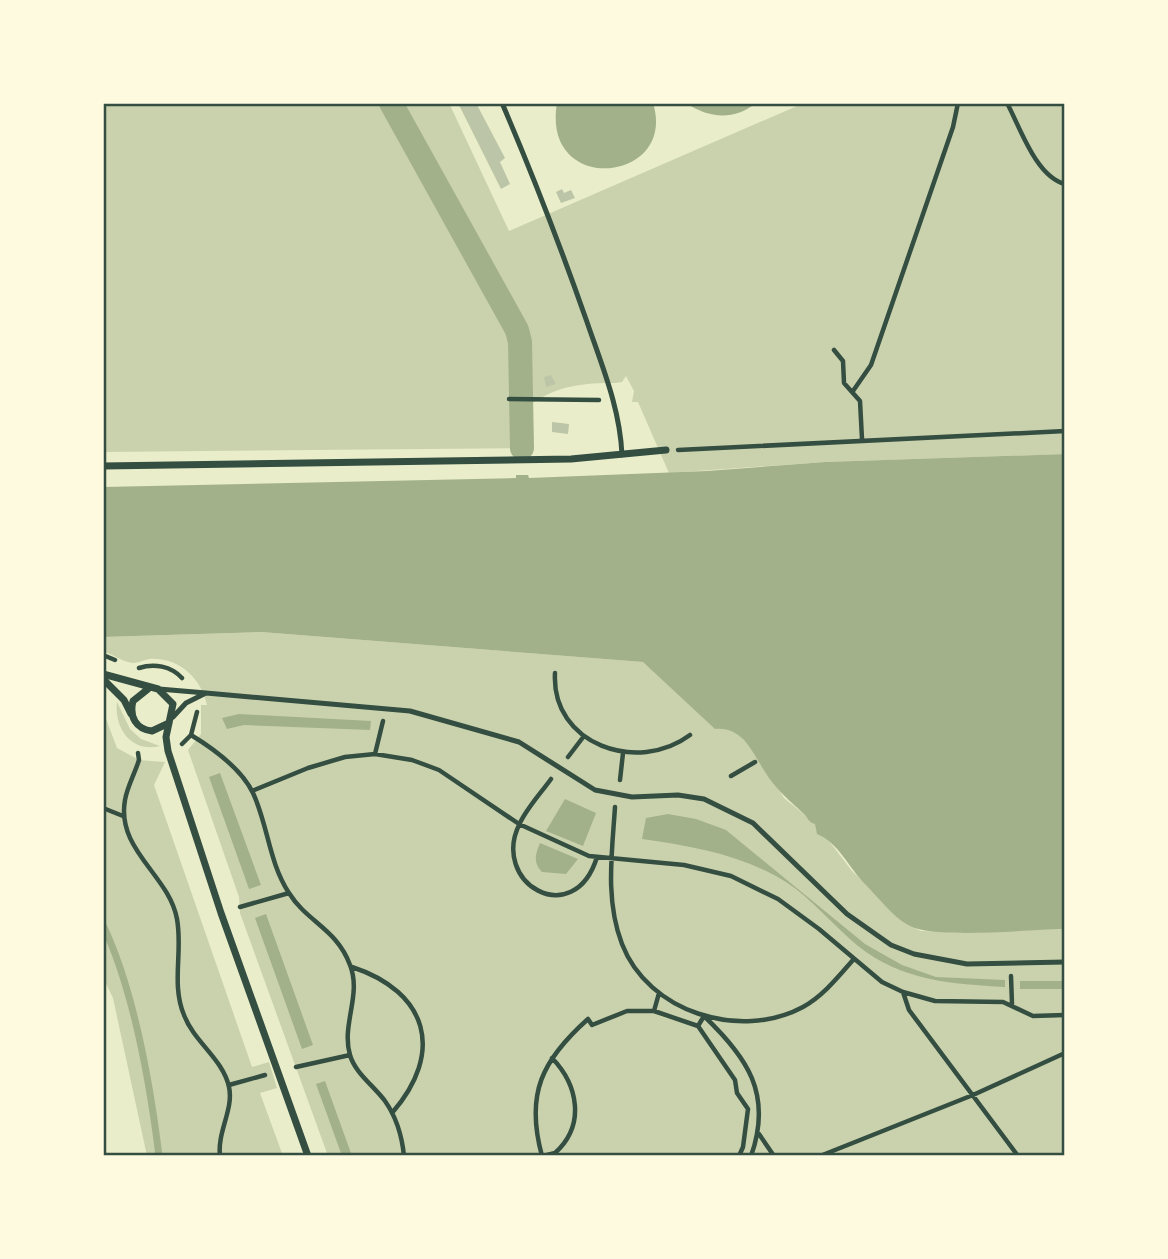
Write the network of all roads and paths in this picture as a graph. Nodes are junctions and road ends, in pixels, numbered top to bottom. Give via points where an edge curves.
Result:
1 (502, 103) edge
2 (958, 103) edge
3 (1007, 103) edge
4 (1065, 184) edge
5 (835, 351) dead end
6 (853, 391) junction
7 (613, 397) junction
8 (509, 399) dead end
9 (1065, 431) edge
10 (862, 439) junction
11 (667, 450) joint
12 (622, 455) junction
13 (103, 466) edge
14 (134, 670) dead end
15 (555, 674) dead end
16 (103, 677) edge
17 (189, 684) dead end
18 (154, 689) junction
19 (205, 693) junction
20 (559, 702) junction
21 (552, 704) dead end
22 (198, 709) dead end
23 (132, 715) junction
24 (384, 716) dead end
25 (171, 720) junction
26 (191, 735) junction
27 (690, 735) dead end
28 (584, 736) junction
29 (181, 745) dead end
30 (138, 753) dead end
31 (623, 753) junction
32 (375, 754) junction
33 (568, 757) dead end
34 (755, 762) dead end
35 (554, 775) dead end
36 (731, 776) dead end
37 (620, 783) dead end
38 (252, 791) junction
39 (615, 804) dead end
40 (103, 808) edge
41 (123, 816) junction
42 (519, 824) junction
43 (597, 857) junction
44 (611, 859) junction
45 (289, 893) junction
46 (240, 907) dead end
47 (853, 960) junction
48 (1065, 962) edge
49 (352, 967) junction
50 (1011, 974) dead end
51 (903, 992) junction
52 (659, 993) junction
53 (1012, 1004) junction
54 (654, 1011) junction
55 (1065, 1015) edge
56 (704, 1016) junction
57 (698, 1026) junction
58 (1065, 1053) edge
59 (350, 1055) junction
60 (552, 1058) junction
61 (296, 1067) dead end
62 (272, 1073) dead end
63 (229, 1085) junction
64 (973, 1095) junction
65 (392, 1113) junction
66 (759, 1134) junction
67 (556, 1154) edge
68 (220, 1156) edge
69 (308, 1156) edge
70 (404, 1156) edge
71 (543, 1156) edge
72 (739, 1156) edge
73 (751, 1156) edge
74 (774, 1156) edge
75 (820, 1156) edge
76 (1018, 1156) edge

1 - 7 lane via 550,214
2 - 6 path via 871,365
3 - 4 path via 1041,166 1056,182
5 - 6 path via 843,361 844,383
6 - 10 path via 860,401
7 - 8 path via 590,401
7 - 12 lane
9 - 10 path
10 - 11 path
11 - 12 street
12 - 13 street
14 - 17 path via 165,667
15 - 20 path
16 - 18 street
16 - 23 street
18 - 19 lane
18 - 23 street via 137,694
18 - 25 street via 170,698
19 - 25 lane
19 - 48 lane via 411,711 519,742 595,790 632,797 704,799 753,823 847,914 891,945 967,964
20 - 21 path
20 - 28 path
22 - 26 path
23 - 25 street via 145,730 159,731
24 - 32 path
25 - 69 street via 168,751
26 - 29 path
26 - 38 path via 222,757
27 - 31 path via 655,752
28 - 31 path
28 - 33 path
30 - 41 path
31 - 37 path
32 - 38 path via 308,768
32 - 42 path via 439,770
34 - 36 path
35 - 42 path
38 - 45 path via 278,873
39 - 44 path
40 - 41 path
41 - 63 path via 138,855 172,897 178,922 178,998 184,1018
42 - 43 path
42 - 43 path via 514,846 520,876 548,895 566,895 582,886
43 - 44 path
44 - 47 path via 684,865 731,876 778,899
44 - 52 path via 610,892 623,946 635,969
45 - 46 path
45 - 49 path via 328,929
47 - 51 path
47 - 56 path via 803,1007 770,1018 737,1021
49 - 59 path via 355,992
49 - 65 path via 390,983 415,1012 421,1029 421,1065 408,1095
50 - 53 path
51 - 53 path via 935,1001
51 - 64 path via 909,1010
52 - 54 path
52 - 56 path
53 - 55 path via 1033,1016
54 - 57 path
54 - 60 path via 627,1012 592,1025 588,1019
56 - 57 path
56 - 66 path via 745,1062 758,1098
57 - 72 path via 735,1080 748,1109
58 - 64 path
59 - 61 path
59 - 65 path
60 - 67 path via 571,1082 576,1098 570,1133
60 - 71 path via 537,1090 534,1114
62 - 63 path
63 - 68 path
64 - 75 path
64 - 76 path
65 - 70 path
66 - 73 path
66 - 74 path
67 - 71 path

